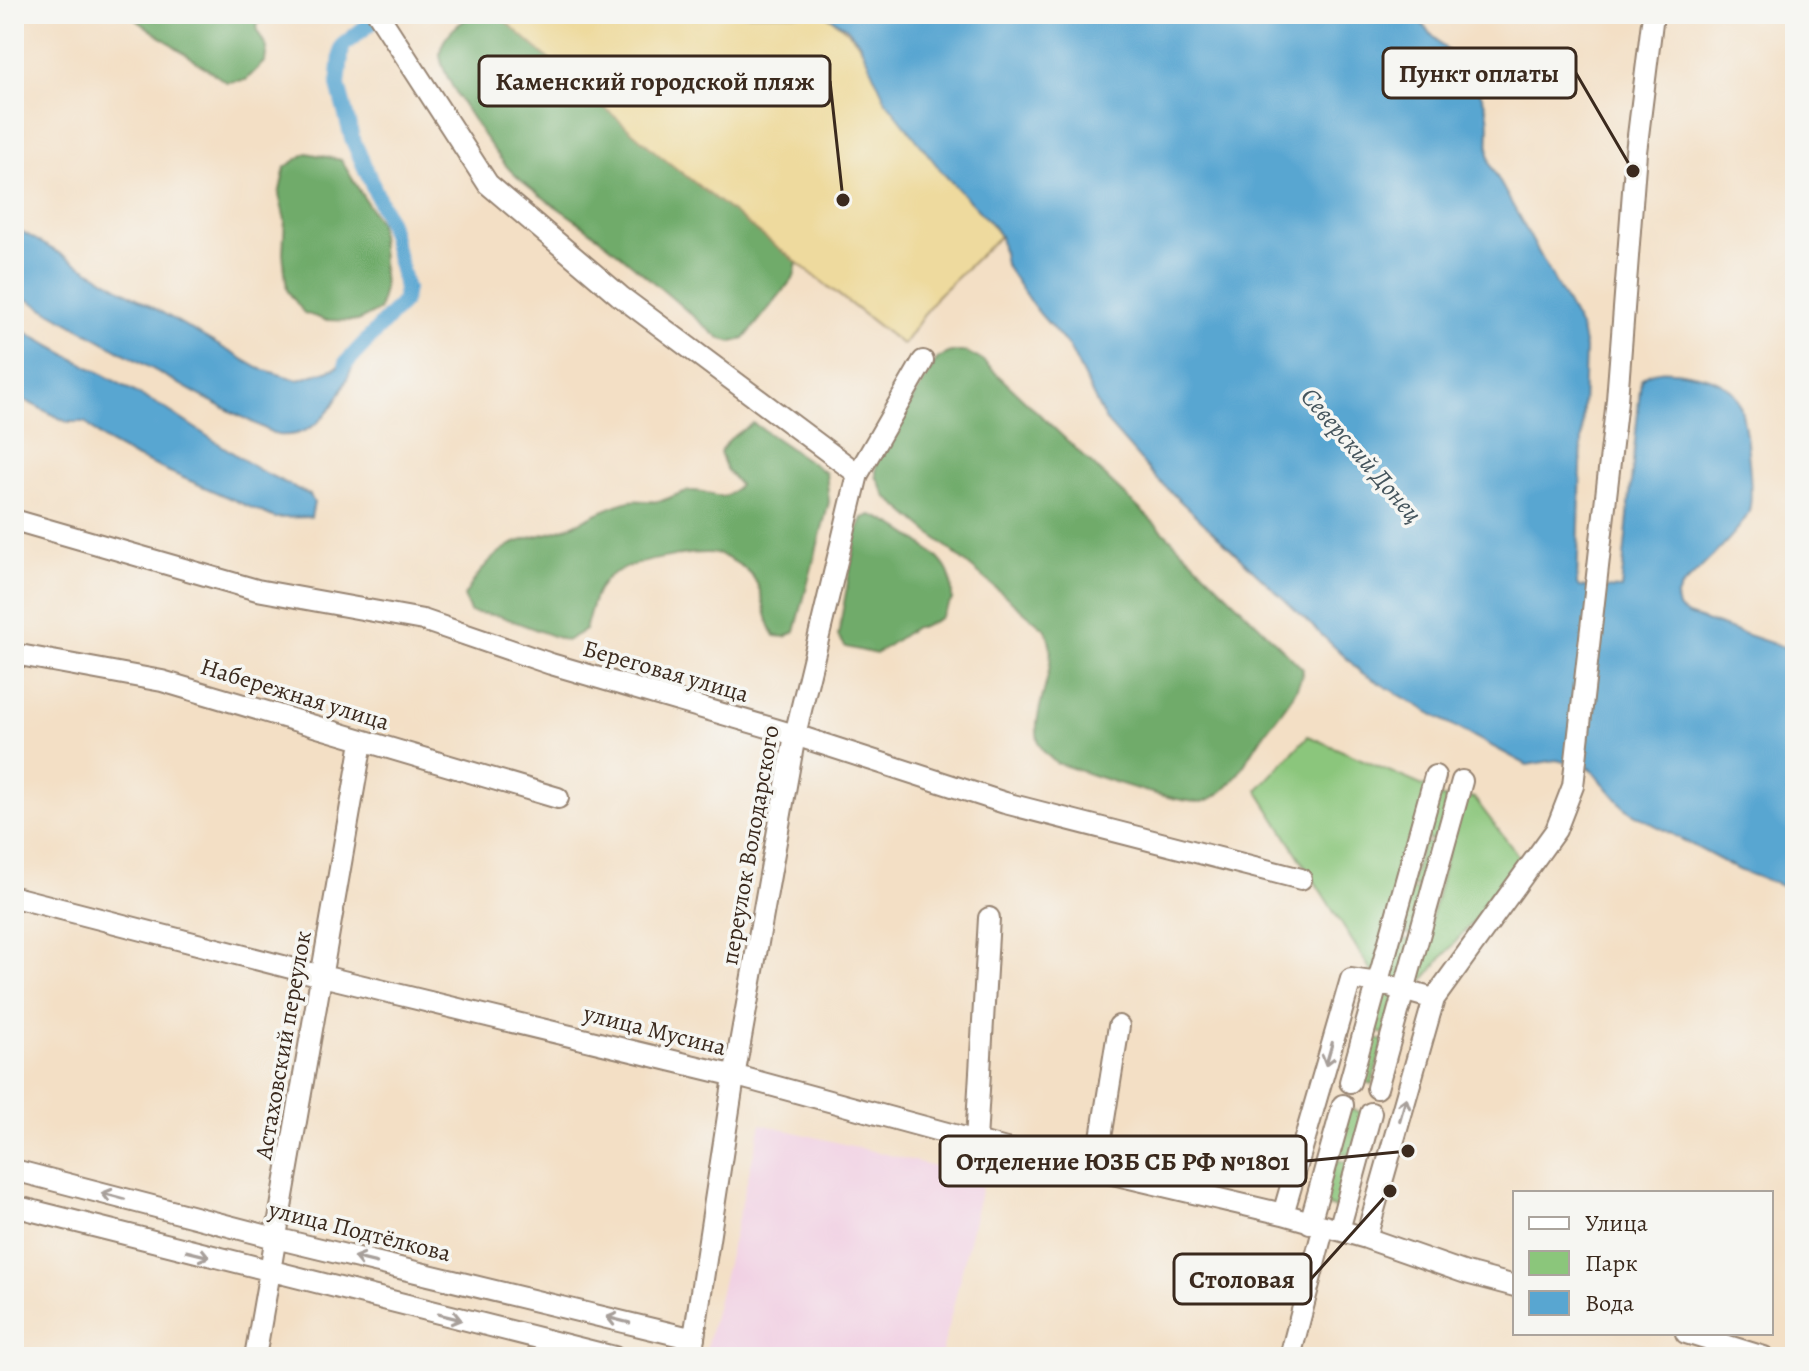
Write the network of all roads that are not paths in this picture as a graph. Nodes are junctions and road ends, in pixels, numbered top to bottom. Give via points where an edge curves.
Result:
1 (378, 14) edge
2 (1653, 14) edge
3 (923, 361) dead end
4 (858, 474) junction
5 (14, 520) edge
6 (14, 654) edge
7 (795, 735) junction
8 (362, 742) junction
9 (1435, 776) dead end
10 (1462, 781) dead end
11 (558, 798) dead end
12 (1301, 879) dead end
13 (14, 897) edge
14 (989, 918) dead end
15 (322, 976) junction
16 (1378, 983) junction
17 (1404, 990) junction
18 (1434, 999) junction
19 (1119, 1026) dead end
20 (734, 1077) junction
21 (1350, 1082) dead end
22 (1377, 1088) dead end
23 (1343, 1105) dead end
24 (1371, 1113) dead end
25 (976, 1141) junction
26 (1096, 1169) junction
27 (14, 1170) edge
28 (14, 1206) edge
29 (1283, 1214) junction
30 (1324, 1226) junction
31 (275, 1238) junction
32 (1366, 1238) junction
33 (268, 1272) junction
34 (1513, 1285) edge
35 (1692, 1335) edge
36 (693, 1348) edge
37 (255, 1357) edge
38 (614, 1357) edge
39 (1290, 1357) edge
40 (1764, 1357) edge

1 - 4 street via 488,184 620,296
2 - 18 street via 1573,786 1556,830
3 - 4 street, переулок Володарского
4 - 7 street, переулок Володарского
5 - 7 street, Береговая улица via 257,590 423,620 551,664
6 - 8 street, Набережная улица via 162,681
7 - 12 street, Береговая улица via 1005,803
7 - 20 street, переулок Володарского
8 - 11 street, Набережная улица
8 - 15 street, Астаховский переулок
9 - 16 street
10 - 17 street
13 - 15 street, улица Мусина
14 - 25 street
15 - 20 street, улица Мусина
15 - 31 street, Астаховский переулок
16 - 17 street
16 - 21 street
16 -> 29 street via 1351,979
17 - 18 street
17 - 22 street
32 -> 18 street
19 - 26 street
20 - 25 street, улица Мусина
20 - 36 street, переулок Володарского
23 - 30 street
24 - 30 street
25 - 26 street, улица Мусина
26 - 29 street, улица Мусина
31 -> 27 street, улица Подтёлкова
28 -> 33 street
29 - 30 street, улица Мусина
30 - 32 street, улица Мусина
30 - 39 street
31 - 33 street, Астаховский переулок
36 -> 31 street, улица Подтёлкова
32 - 34 street
33 - 37 street, Астаховский переулок
33 -> 38 street
35 - 40 street

